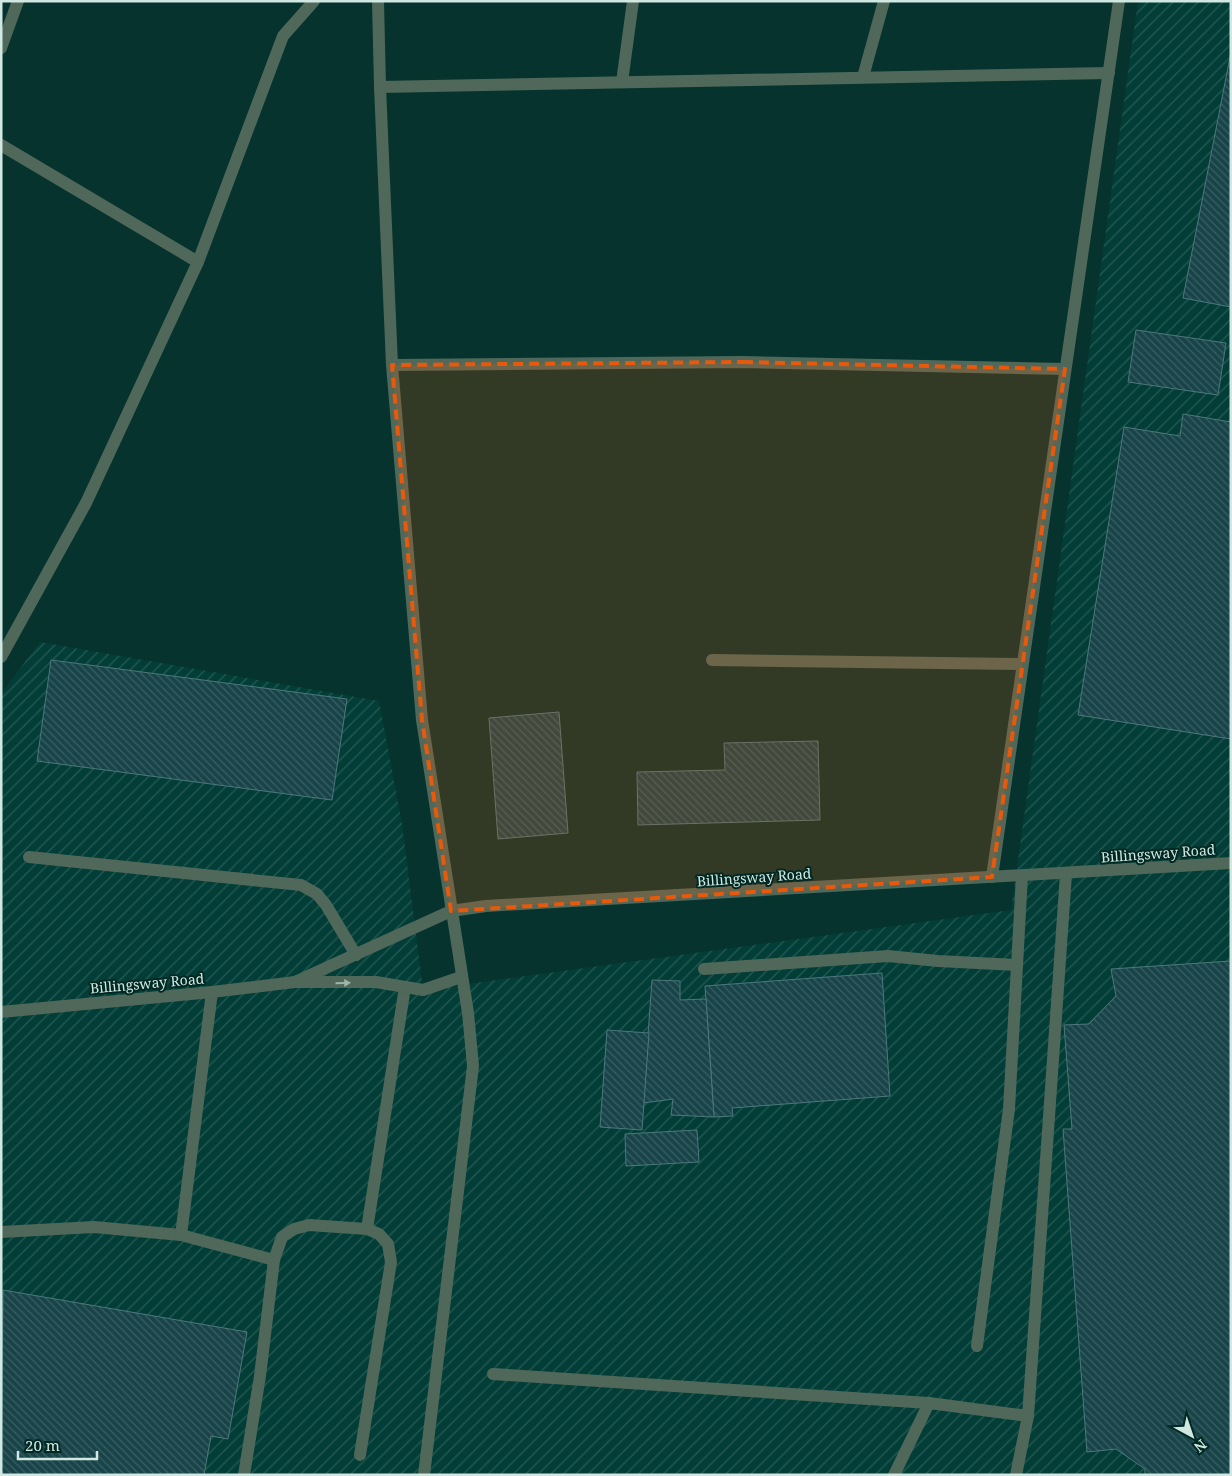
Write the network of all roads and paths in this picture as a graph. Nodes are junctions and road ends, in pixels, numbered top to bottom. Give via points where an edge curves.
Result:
1 (18, 1) edge
2 (314, 1) edge
3 (378, 1) edge
4 (633, 1) edge
5 (884, 1) edge
6 (1119, 1) edge
7 (1, 48) edge
8 (1108, 73) junction
9 (863, 77) junction
10 (622, 82) junction
11 (380, 87) junction
12 (1, 145) edge
13 (198, 262) junction
14 (392, 364) junction
15 (1065, 369) junction
16 (1, 657) edge
17 (712, 660) dead end
18 (1022, 664) junction
19 (29, 857) dead end
20 (1231, 863) edge
21 (1066, 874) junction
22 (1022, 876) junction
23 (992, 877) junction
24 (451, 911) junction
25 (356, 954) junction
26 (1017, 965) junction
27 (704, 969) dead end
28 (461, 977) junction
29 (295, 982) junction
30 (405, 987) junction
31 (212, 992) junction
32 (1, 1012) edge
33 (367, 1229) junction
34 (1, 1232) edge
35 (180, 1235) junction
36 (274, 1260) junction
37 (976, 1346) dead end
38 (493, 1374) dead end
39 (929, 1403) junction
40 (1028, 1416) junction
41 (360, 1455) dead end
42 (244, 1475) edge
43 (424, 1475) edge
44 (894, 1475) edge
45 (1016, 1475) edge

1 - 7 street
2 - 13 street via 283,36
3 - 11 street
4 - 10 street
5 - 9 street
6 - 8 street
8 - 9 street
8 - 15 street
9 - 10 street
10 - 11 street
11 - 14 street
12 - 13 street
13 - 16 street via 86,503
14 - 15 street via 743,362
14 - 24 street via 422,720
15 - 18 street
17 - 18 street
18 - 23 street
19 - 25 street via 301,885 317,894 326,905
20 - 21 street, Billingsway Road
21 - 22 street, Billingsway Road
21 - 40 street
22 - 23 street, Billingsway Road
22 - 26 street
23 - 24 street, Billingsway Road via 486,906
24 - 25 street, Billingsway Road
24 - 28 street
25 - 29 street, Billingsway Road
26 - 27 street via 938,962 888,956
26 - 37 street via 1009,1109
28 - 30 street, Billingsway Road via 423,990
28 - 43 street via 473,1066
29 -> 30 street, Billingsway Road via 376,982
29 - 31 street, Billingsway Road
30 - 33 street
31 - 32 street, Billingsway Road
31 - 35 street
33 - 36 street via 309,1225 294,1229 282,1237
33 - 41 street via 379,1234 388,1244 391,1262
34 - 35 street via 94,1227
35 - 36 street
36 - 42 street
38 - 39 street
39 - 40 street
39 - 44 street
40 - 45 street

